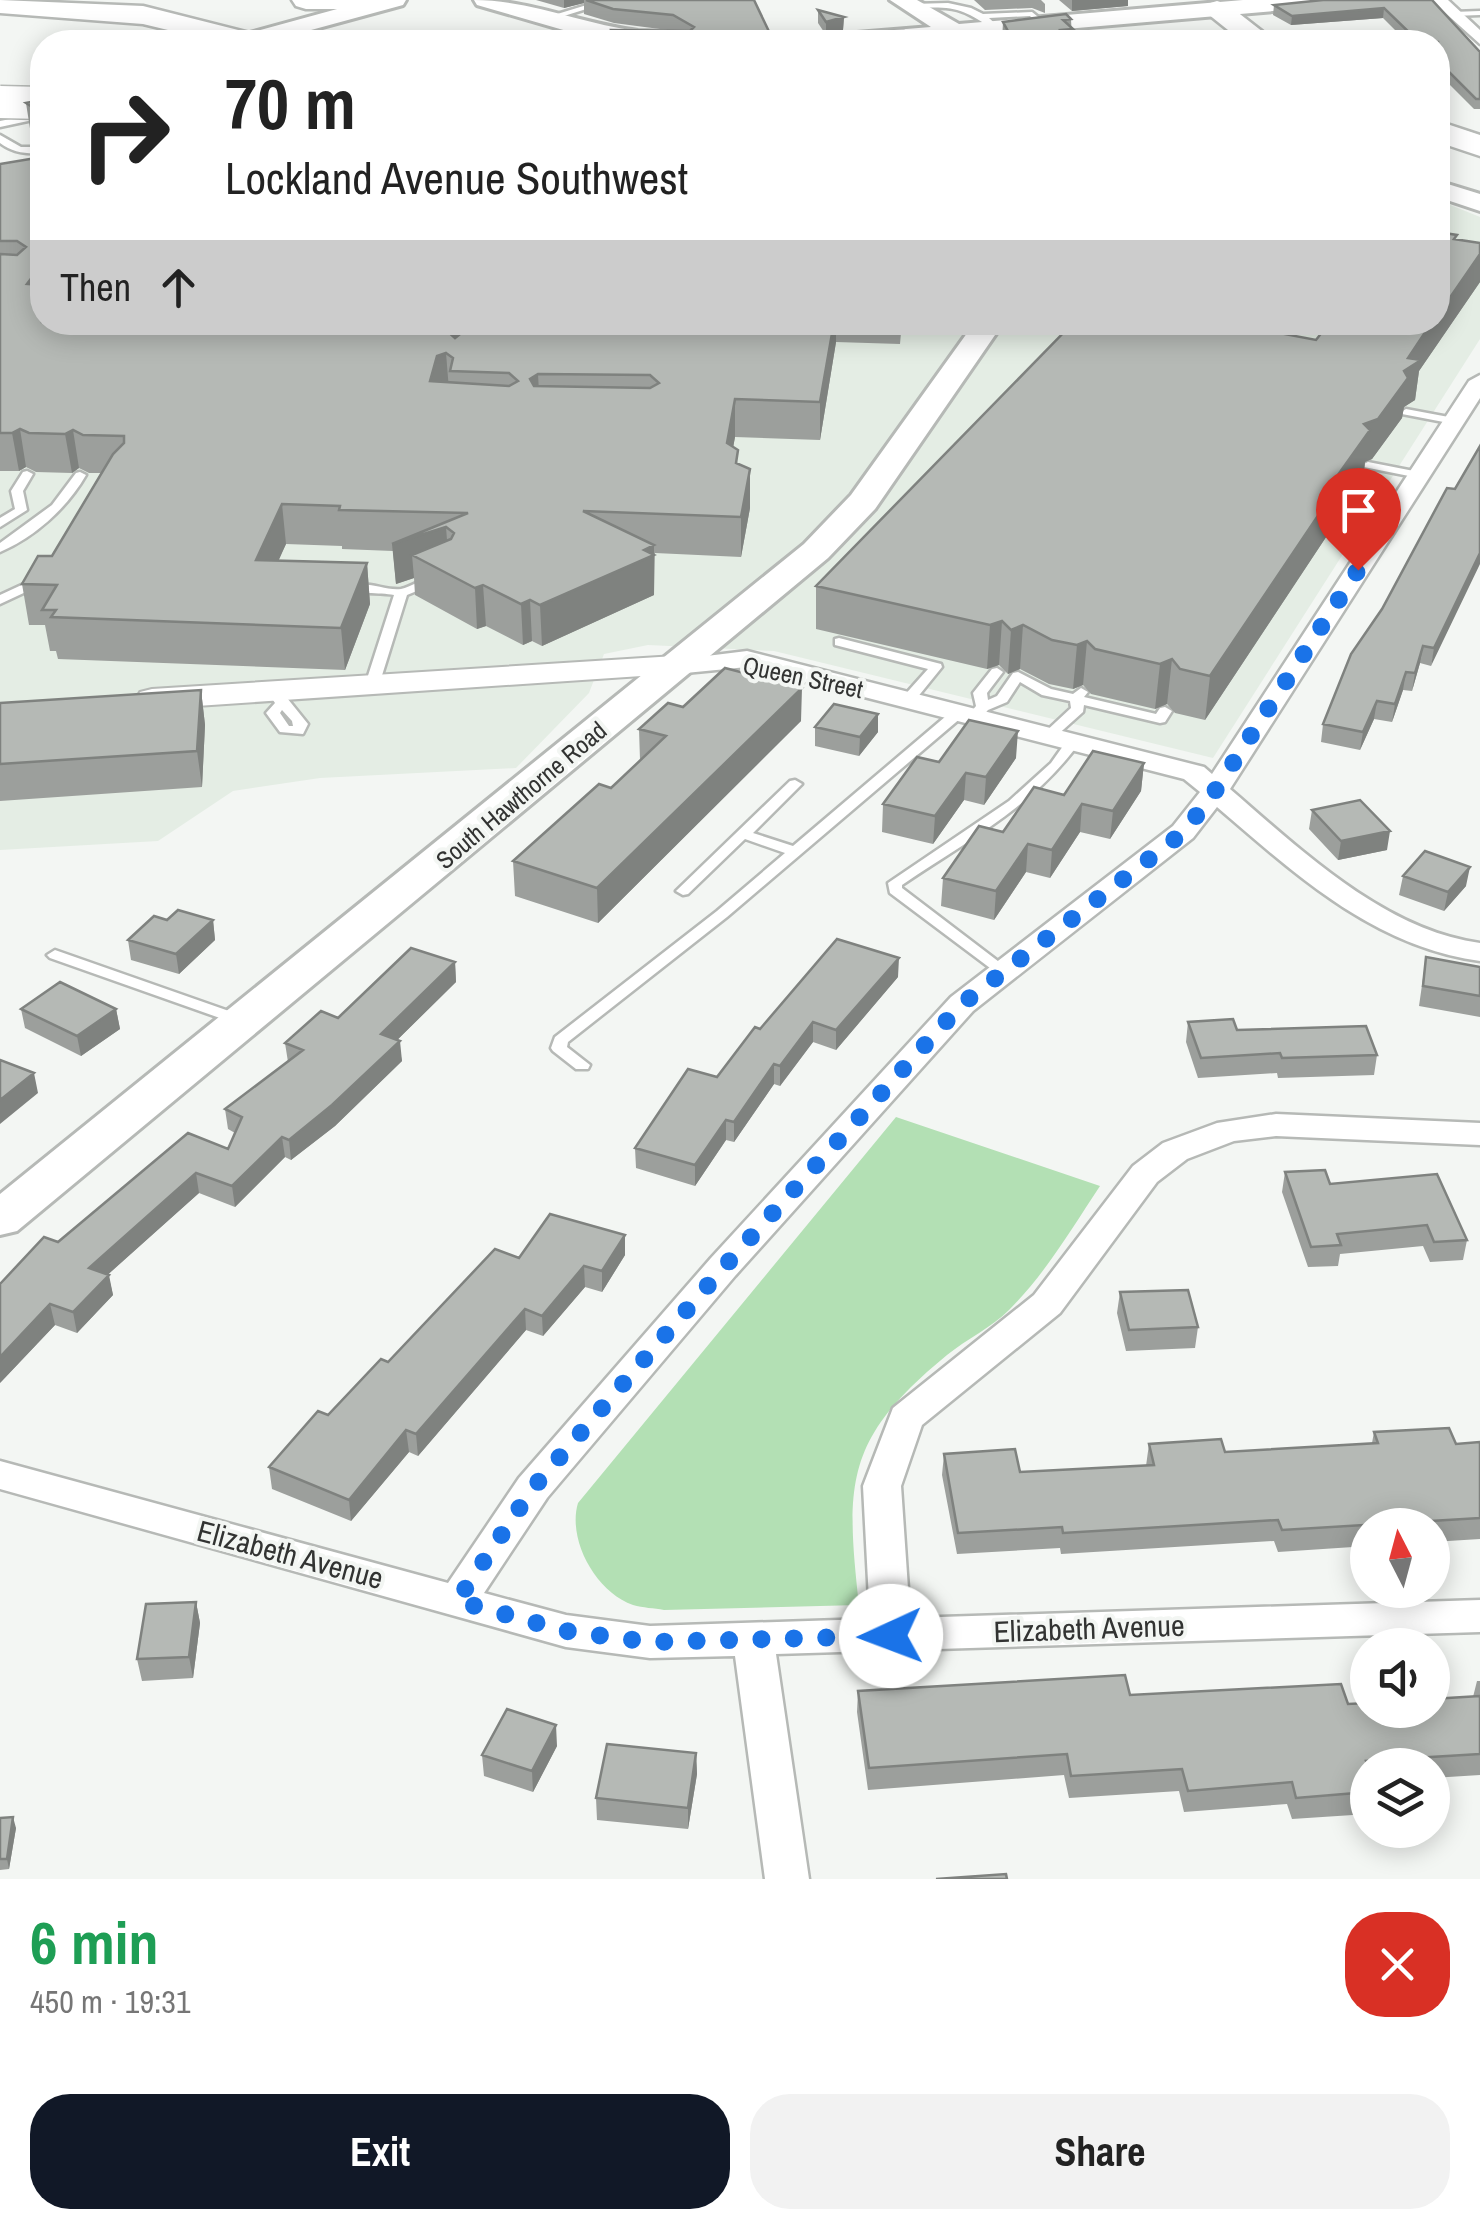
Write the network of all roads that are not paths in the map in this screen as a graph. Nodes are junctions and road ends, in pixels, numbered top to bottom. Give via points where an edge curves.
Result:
1 (306, 0) edge
2 (313, 0) edge
3 (386, 0) edge
4 (394, 0) edge
5 (485, 0) edge
6 (611, 0) edge
7 (1320, 0) edge
8 (1440, 0) edge
9 (0, 4) edge
10 (1236, 6) edge
11 (915, 8) edge
12 (1480, 13) edge
13 (344, 14) junction
14 (1454, 14) junction
15 (545, 19) junction
16 (985, 19) junction
17 (172, 30) edge
18 (288, 30) edge
19 (581, 30) edge
20 (950, 30) edge
21 (972, 30) edge
22 (1253, 30) edge
23 (1480, 40) edge
24 (0, 92) edge
25 (30, 96) edge
26 (30, 99) edge
27 (30, 101) edge
28 (0, 102) edge
29 (0, 110) edge
30 (30, 118) edge
31 (0, 124) edge
32 (1450, 135) edge
33 (0, 138) edge
34 (1480, 146) edge
35 (30, 152) edge
36 (1450, 161) edge
37 (1480, 166) edge
38 (1450, 172) edge
39 (1480, 178) edge
40 (1450, 193) edge
41 (1480, 204) edge
42 (981, 335) edge
43 (1480, 381) edge
44 (1406, 412) edge
45 (1454, 421) junction
46 (1368, 464) edge
47 (27, 474) dead end
48 (80, 475) dead end
49 (1419, 475) junction
50 (78, 502) dead end
51 (47, 517) junction
52 (0, 523) edge
53 (0, 548) edge
54 (447, 574) edge
55 (50, 578) edge
56 (335, 590) edge
57 (401, 593) junction
58 (0, 600) edge
59 (838, 642) dead end
60 (675, 666) junction
61 (997, 672) dead end
62 (372, 685) junction
63 (1079, 695) junction
64 (117, 701) edge
65 (907, 701) junction
66 (1166, 711) dead end
67 (971, 713) junction
68 (1059, 734) junction
69 (795, 784) dead end
70 (1215, 791) junction
71 (743, 834) junction
72 (798, 852) junction
73 (683, 891) dead end
74 (1480, 952) edge
75 (54, 955) dead end
76 (1004, 971) junction
77 (244, 1021) junction
78 (582, 1065) dead end
79 (1480, 1134) edge
80 (0, 1219) edge
81 (0, 1475) edge
82 (457, 1601) junction
83 (1480, 1616) edge
84 (891, 1636) junction
85 (753, 1640) junction
86 (787, 1879) edge

1 - 2 highway
2 - 3 highway
2 - 13 highway
4 - 13 main road
5 - 15 main road
6 - 15 lane
7 - 10 main road
8 - 14 street
9 - 17 highway via 128,13
10 - 16 main road via 1044,25
10 - 22 highway
11 - 16 lane
11 - 16 lane via 959,4
11 - 20 main road
12 - 14 lane
13 - 18 main road
14 - 23 street
15 - 19 main road
16 - 21 main road
24 - 25 highway
26 - 28 highway, bridge
27 - 29 main road
30 - 31 lane
32 - 34 highway
33 - 35 lane
36 - 37 highway
38 - 39 highway
40 - 41 main road
42 - 60 main road, South Hawthorne Road via 841,527
43 - 45 street
44 - 45 lane
45 - 49 street
46 - 49 lane
47 - 52 lane via 17,490 21,510
48 - 51 lane
49 - 70 street
50 - 51 lane
51 - 53 lane
54 - 57 lane
55 - 58 lane
56 - 57 lane
57 - 62 lane
59 - 65 lane via 929,662
60 - 62 street, Queen Street
60 - 65 street, Queen Street via 747,660
60 - 77 main road, South Hawthorne Road
61 - 67 lane
62 - 64 street, Queen Street via 277,698
63 - 66 lane via 1160,719
63 - 67 lane via 1046,692 1018,676 1002,699
63 - 68 lane via 1078,710
65 - 67 street, Queen Street
67 - 68 street, Queen Street
67 - 72 lane
68 - 70 street, Queen Street via 1194,773
68 - 76 lane via 1058,766 1025,799 895,883 895,890
69 - 71 lane
70 - 74 street, Queen Street via 1366,912
70 - 76 street via 1184,832
71 - 72 lane
71 - 73 lane
72 - 78 lane via 561,1040 559,1048
75 - 77 lane
76 - 82 street via 962,1004 723,1268 533,1488
77 - 80 main road, South Hawthorne Road
79 - 84 street via 1276,1125 1229,1131 1175,1151 1145,1174 1047,1304 906,1418 882,1486
81 - 82 street, Elizabeth Avenue
82 - 85 street, Elizabeth Avenue via 582,1634 650,1642
83 - 84 street, Elizabeth Avenue
84 - 85 street, Elizabeth Avenue
85 - 86 street

